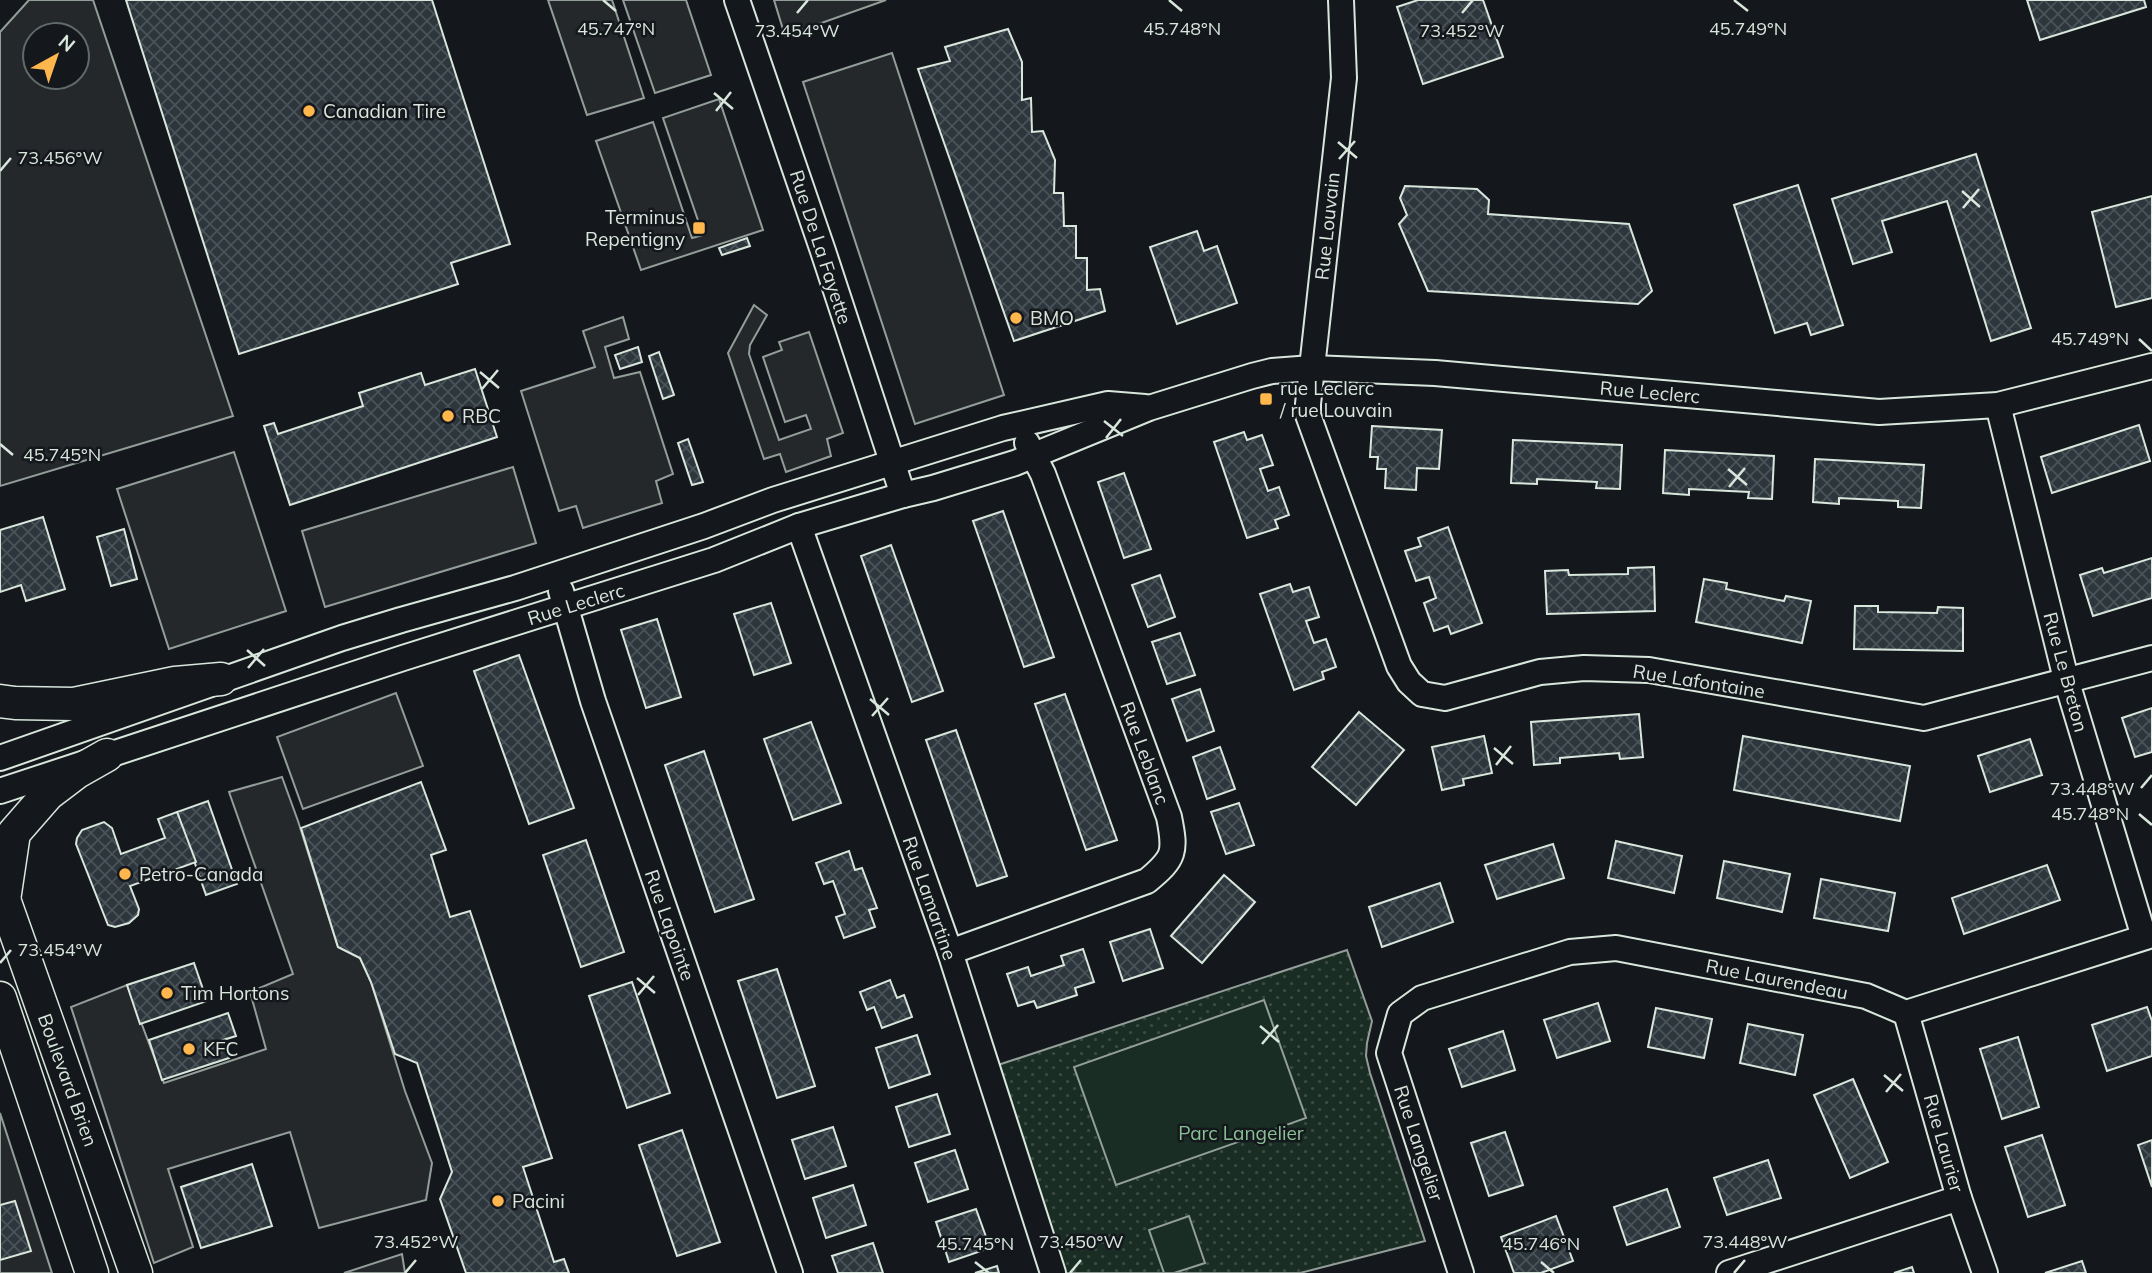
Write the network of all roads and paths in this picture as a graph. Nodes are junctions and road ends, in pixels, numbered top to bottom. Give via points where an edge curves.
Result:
1 (737, 0) edge
2 (1341, 0) edge
3 (2152, 366) edge
4 (1312, 368) junction
5 (1997, 405) junction
6 (1149, 408) junction
7 (1017, 425) junction
8 (1033, 455) junction
9 (892, 462) junction
10 (903, 495) junction
11 (799, 526) junction
12 (556, 574) junction
13 (565, 607) junction
14 (2152, 658) edge
15 (221, 679) junction
16 (2066, 679) junction
17 (0, 701) edge
18 (107, 755) junction
19 (0, 758) edge
20 (0, 791) edge
21 (2, 894) edge
22 (2148, 936) edge
23 (950, 952) junction
24 (0, 998) edge
25 (1906, 1013) junction
26 (1400, 1014) joint
27 (1959, 1198) junction
28 (92, 1273) edge
29 (136, 1273) edge
30 (790, 1273) edge
31 (1053, 1273) edge
32 (1461, 1273) edge
33 (1729, 1273) edge
34 (1985, 1273) edge

1 - 9 street, Rue De La Fayette
2 - 4 street, Rue Louvain via 1344,78
3 - 5 street, Rue Leclerc
4 - 5 street, Rue Leclerc via 1436,373 1879,412
4 - 6 street, Rue Leclerc via 1272,371
4 - 16 street, Rue Lafontaine via 1308,404 1312,428 1399,666 1422,694 1444,698 1540,672 1649,670 1924,718
5 - 16 street, Rue Le Breton
6 - 7 street, Rue Leclerc via 1108,404
6 - 8 street, Rue Leclerc
7 - 8 street, Rue Leblanc
7 - 9 street, Rue Leclerc
8 - 10 street, Rue Leclerc
8 - 23 street, Rue Leblanc via 1164,804 1174,842 1167,864 1147,881
9 - 10 street, Rue De La Fayette
9 - 12 street, Rue Leclerc
10 - 11 street, Rue Leclerc
11 - 13 street, Rue Leclerc via 714,560
11 - 23 street, Rue Lamartine
12 - 13 street, Rue Lapointe
12 - 15 street, Rue Leclerc
13 - 18 street, Rue Leclerc
13 - 30 street, Rue Lapointe via 593,701
14 - 16 street, Rue Lafontaine
15 - 17 main road via 175,683 74,704
15 - 19 street, Rue Leclerc
16 - 22 street, Rue Le Breton
18 - 20 street, Rue Leclerc
18 - 21 main road via 48,794 14,832
21 - 29 main road, Boulevard Brien
22 - 25 street
23 - 31 street, Rue Lamartine
24 - 28 main road
25 - 26 street, Rue Laurendeau via 1866,996 1616,948 1570,952 1422,998
25 - 27 street, Rue Laurier
26 - 32 street, Rue Langelier via 1389,1053
27 - 33 street
27 - 34 street, Rue Laurier

